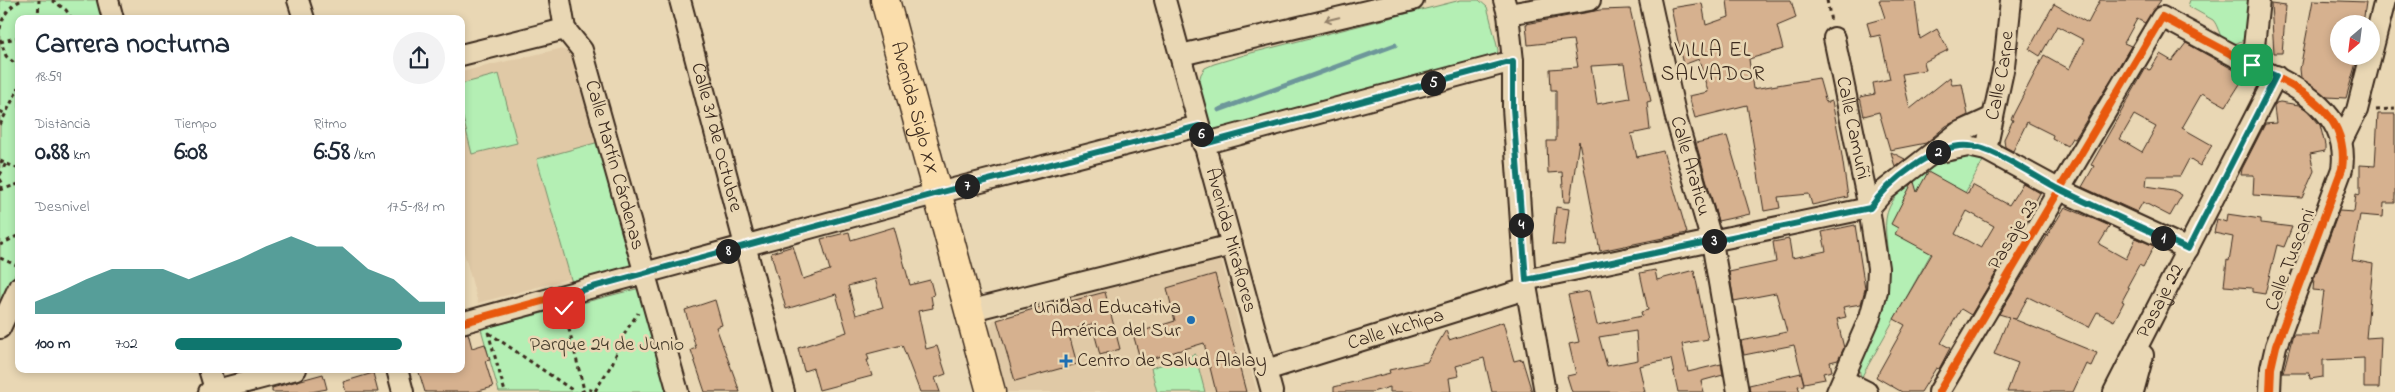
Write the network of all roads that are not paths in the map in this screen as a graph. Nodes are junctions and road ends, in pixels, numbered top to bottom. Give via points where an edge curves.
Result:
1 (108, 0) edge
2 (298, 0) edge
3 (560, 0) edge
4 (680, 0) edge
5 (868, 0) edge
6 (885, 0) edge
7 (1165, 0) edge
8 (1413, 0) edge
9 (1590, 0) edge
10 (1650, 0) edge
11 (2011, 0) edge
12 (2259, 0) edge
13 (2385, 0) edge
14 (1506, 7) edge
15 (112, 15) edge
16 (303, 15) edge
17 (566, 29) junction
18 (1834, 38) dead end
19 (465, 54) edge
20 (1181, 56) junction
21 (1513, 61) junction
22 (2252, 65) junction
23 (2276, 76) junction
24 (1993, 117) junction
25 (1201, 135) junction
26 (2342, 140) junction
27 (1986, 150) junction
28 (1935, 153) junction
29 (2060, 190) junction
30 (930, 196) junction
31 (1870, 208) junction
32 (1712, 242) junction
33 (1232, 245) junction
34 (745, 246) junction
35 (2188, 249) junction
36 (646, 272) junction
37 (1526, 284) junction
38 (15, 296) edge
39 (968, 311) junction
40 (2156, 312) junction
41 (465, 323) edge
42 (0, 328) edge
43 (1266, 370) junction
44 (210, 373) edge
45 (282, 373) edge
46 (398, 373) edge
47 (1840, 386) edge
48 (213, 392) edge
49 (403, 392) edge
50 (678, 392) edge
51 (784, 392) edge
52 (972, 392) edge
53 (991, 392) edge
54 (1272, 392) edge
55 (1545, 392) edge
56 (1738, 392) edge
57 (1867, 392) edge
58 (1939, 392) edge
59 (2114, 392) edge
60 (2134, 392) edge
61 (2270, 392) edge

1 - 15 street
2 - 16 street
3 - 17 street, Calle Martín Cárdenas
4 - 34 street, Calle 31 de Octubre
5 - 30 highway, Avenida Siglo XX
6 - 30 highway, Avenida Siglo XX
7 - 20 street, Avenida Miraflores
8 -> 20 street
9 - 14 street
10 - 32 street, Calle Araticu via 1676,118
11 - 24 street, Calle Carpe via 2004,66
12 - 22 street
13 - 26 street via 2358,110
14 - 21 street
17 - 19 street
17 - 36 street, Calle Martín Cárdenas via 582,50
18 - 31 street, Calle Camuñi
20 - 25 street, Avenida Miraflores
21 - 25 street
21 - 37 street via 1513,108
22 - 23 street
22 - 29 street, Pasaje 23 via 2162,17
23 - 26 street via 2320,106 2335,124
23 - 35 street, Pasaje 22
24 - 27 street, Calle Carpe
24 - 28 street via 1958,133
25 - 30 street
25 - 33 street, Avenida Miraflores
26 - 61 street, Calle Tuscani via 2345,154 2342,169 2276,346
27 - 28 street via 1968,146
27 - 29 street
28 - 31 street via 1885,190
29 - 35 street
29 - 58 street, Pasaje 23
30 - 34 street
30 - 39 highway, Avenida Siglo XX
30 - 52 highway, Avenida Siglo XX
31 - 32 street, Calle Ikchipa
31 - 47 street, Calle Camuñi via 1878,268 1877,291 1870,317
32 - 37 street, Calle Ikchipa
32 - 56 street, Calle Araticu
33 - 39 street
33 - 43 street, Avenida Miraflores
34 - 36 street
34 - 51 street, Calle 31 de Octubre
35 - 40 street, Pasaje 22
36 - 41 street via 560,296 486,325
36 - 50 street, Calle Martín Cárdenas
37 - 43 street, Calle Ikchipa
37 - 55 street
38 - 42 street
39 - 53 highway, Avenida Siglo XX
40 - 59 street, Pasaje 22
40 - 60 street
43 - 54 street, Avenida Miraflores
44 - 48 street
45 - 48 street
46 - 49 street
47 - 57 street

